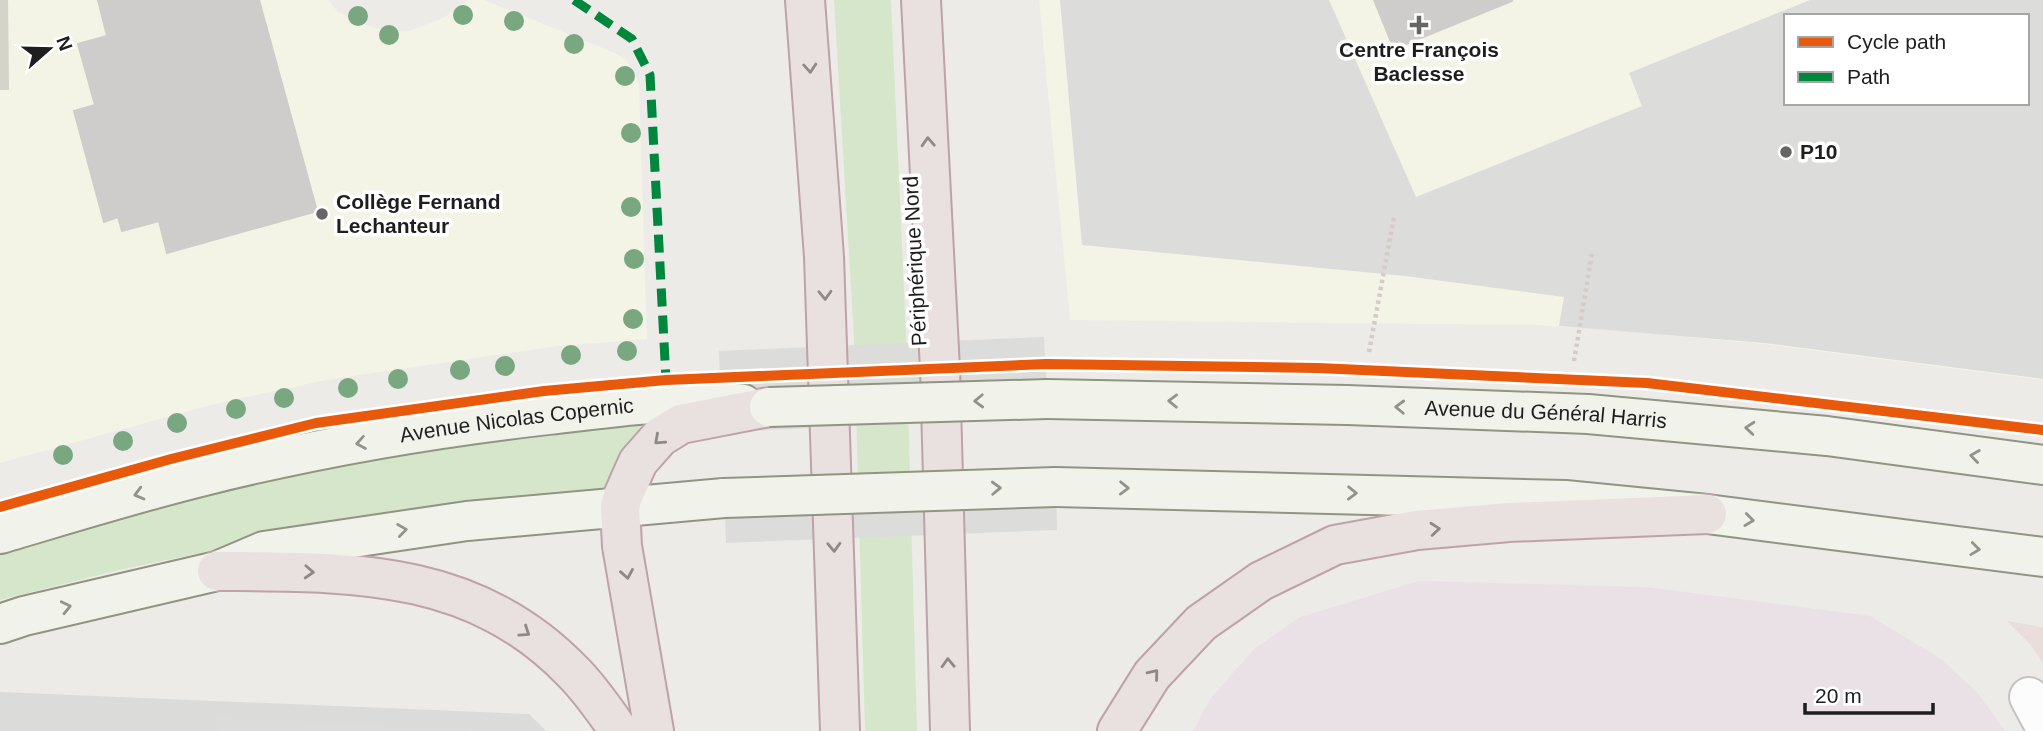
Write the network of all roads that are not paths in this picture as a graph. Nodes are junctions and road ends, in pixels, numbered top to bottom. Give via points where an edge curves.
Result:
1 (805, 0) edge
2 (920, 0) edge
3 (769, 407) joint
4 (721, 409) junction
5 (2043, 465) edge
6 (620, 507) junction
7 (1707, 514) junction
8 (0, 534) edge
9 (2043, 557) edge
10 (216, 572) junction
11 (0, 624) edge
12 (619, 731) edge
13 (654, 731) edge
14 (840, 731) edge
15 (950, 731) edge
16 (1117, 731) edge

1 -> 14 highway via 824,257
15 -> 2 highway, Périphérique Nord via 940,369
3 - 4 highway
5 -> 3 main road, Avenue du Général Harris, bridge via 1827,436 1588,414 1047,399
4 -> 6 highway via 681,424 660,438 638,462
4 -> 8 main road, Avenue Nicolas Copernic via 667,403 481,423 354,444 205,476
6 -> 7 main road, bridge via 724,498 1056,486 1565,499
10 -> 6 main road via 264,551 467,521
6 -> 13 highway via 622,546
7 -> 9 main road
16 -> 7 highway via 1152,675 1201,623 1261,581 1335,545 1417,530 1496,523
11 -> 10 main road
10 -> 12 highway via 299,572 400,580 494,611 543,644 573,672

